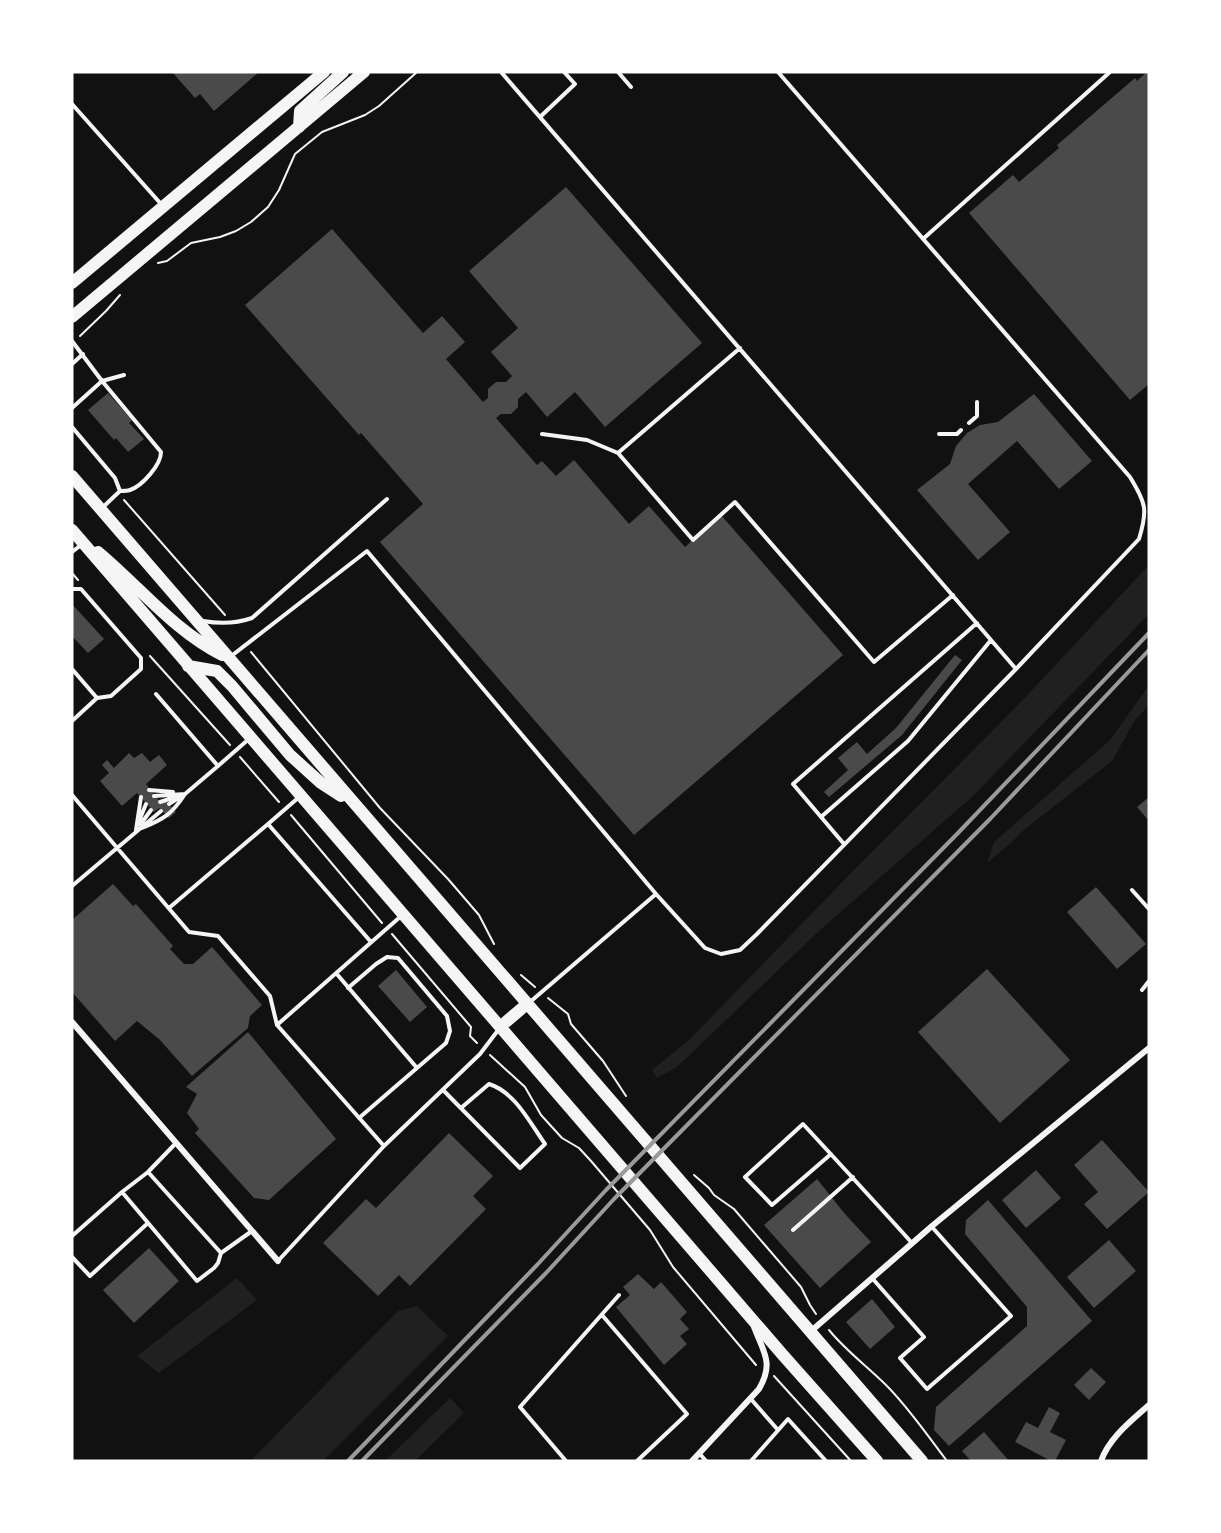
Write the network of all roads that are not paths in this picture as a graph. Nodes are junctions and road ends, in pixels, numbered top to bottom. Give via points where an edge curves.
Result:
1 (324, 72) edge
2 (343, 72) edge
3 (364, 72) edge
4 (501, 72) edge
5 (564, 72) edge
6 (618, 72) edge
7 (778, 72) edge
8 (1110, 72) edge
9 (631, 87) dead end
10 (72, 104) edge
11 (540, 117) junction
12 (298, 127) junction
13 (164, 207) junction
14 (923, 239) junction
15 (72, 283) edge
16 (72, 317) edge
17 (72, 340) edge
18 (740, 348) junction
19 (83, 354) junction
20 (72, 363) edge
21 (124, 375) dead end
22 (102, 381) junction
23 (977, 402) dead end
24 (72, 408) edge
25 (969, 423) dead end
26 (72, 427) edge
27 (961, 430) dead end
28 (542, 434) dead end
29 (939, 434) dead end
30 (618, 453) junction
31 (72, 476) edge
32 (119, 492) junction
33 (387, 499) dead end
34 (1147, 508) edge
35 (101, 509) junction
36 (72, 530) edge
37 (83, 543) junction
38 (72, 552) edge
39 (72, 589) edge
40 (953, 595) junction
41 (195, 619) junction
42 (977, 623) junction
43 (992, 640) junction
44 (229, 658) junction
45 (189, 666) junction
46 (72, 669) edge
47 (1016, 669) junction
48 (156, 694) dead end
49 (98, 698) junction
50 (72, 721) edge
51 (250, 738) junction
52 (218, 766) junction
53 (149, 790) dead end
54 (185, 794) junction
55 (72, 795) edge
56 (154, 796) dead end
57 (301, 796) junction
58 (141, 797) dead end
59 (160, 802) dead end
60 (146, 804) dead end
61 (169, 804) dead end
62 (357, 807) junction
63 (151, 810) dead end
64 (161, 811) dead end
65 (821, 817) junction
66 (268, 824) junction
67 (136, 831) junction
68 (844, 844) junction
69 (116, 847) junction
70 (72, 886) edge
71 (1132, 890) dead end
72 (656, 894) junction
73 (169, 908) junction
74 (1149, 909) edge
75 (403, 915) junction
76 (371, 942) junction
77 (336, 974) junction
78 (1149, 981) edge
79 (348, 988) junction
80 (1142, 990) dead end
81 (527, 1004) junction
82 (72, 1022) edge
83 (277, 1025) junction
84 (500, 1027) junction
85 (1149, 1048) edge
86 (417, 1068) junction
87 (443, 1090) junction
88 (461, 1108) junction
89 (359, 1118) junction
90 (176, 1143) junction
91 (384, 1146) junction
92 (831, 1154) junction
93 (148, 1172) junction
94 (853, 1178) junction
95 (122, 1192) junction
96 (148, 1223) junction
97 (932, 1226) junction
98 (793, 1230) dead end
99 (252, 1231) junction
100 (72, 1236) edge
101 (912, 1243) junction
102 (221, 1253) junction
103 (72, 1257) edge
104 (278, 1261) joint
105 (872, 1278) junction
106 (619, 1295) dead end
107 (602, 1315) junction
108 (749, 1315) junction
109 (810, 1333) junction
110 (750, 1398) junction
111 (1149, 1405) edge
112 (778, 1430) junction
113 (699, 1453) junction
114 (566, 1461) edge
115 (637, 1461) edge
116 (692, 1461) edge
117 (706, 1461) edge
118 (752, 1461) edge
119 (826, 1461) edge
120 (877, 1461) edge
121 (922, 1461) edge
122 (1102, 1461) edge

1 - 13 main road
2 - 12 main road via 300,111
3 - 12 main road
4 - 11 lane
5 - 11 lane via 575,84
6 - 9 lane
7 - 14 lane
8 - 14 lane
10 - 13 lane
11 - 18 lane
12 - 16 main road
13 - 15 main road
14 - 34 lane via 1130,477
17 - 19 lane
18 - 30 lane
18 - 40 lane
19 - 20 lane
19 - 22 lane
21 - 22 lane
22 - 24 lane
22 - 32 lane via 161,452 156,469 132,490
23 - 25 lane via 977,416
26 - 32 lane via 115,478
27 - 29 lane via 957,434
28 - 30 lane via 587,440
30 - 40 lane via 693,540 735,502 874,662
31 - 35 main road
32 - 35 lane
33 - 41 lane via 252,618 217,624
34 - 47 lane via 1139,539
35 - 41 main road
36 - 37 main road
36 - 44 main road via 177,627
37 - 38 lane
37 - 45 main road
39 - 49 lane via 81,589 141,658 141,669 111,696
40 - 42 lane
41 - 44 main road
42 - 43 lane
42 - 65 lane via 793,784
43 - 47 lane
43 - 65 lane via 908,741
44 - 62 main road
44 - 72 lane via 367,551
45 - 51 main road
45 - 62 main road via 217,671 290,755 321,783
46 - 49 lane
47 - 68 lane
48 - 52 lane
49 - 50 lane
51 - 52 lane
51 - 57 main road
52 - 54 lane
53 - 54 lane
54 - 56 lane
54 - 59 lane
54 - 61 lane
54 - 67 lane via 164,819
55 - 69 lane
57 - 66 lane
57 - 75 main road
58 - 67 lane
60 - 67 lane
62 - 81 main road
63 - 67 lane
64 - 67 lane
65 - 68 lane
66 - 73 lane
66 - 76 lane
67 - 69 lane
68 - 72 lane via 740,950 721,954 705,948
69 - 70 lane
69 - 73 lane
71 - 74 lane
72 - 81 lane
73 - 83 lane via 189,932 218,936 270,996
75 - 76 lane
75 - 84 main road
76 - 77 lane
77 - 79 lane
77 - 83 lane
78 - 80 lane
79 - 86 lane
79 - 86 lane via 387,957 398,958 447,1016 450,1031 446,1043
81 - 84 main road
81 - 109 main road
82 - 90 street
83 - 89 lane
84 - 87 lane
84 - 108 main road
85 - 97 street
86 - 89 lane
87 - 88 lane
87 - 91 lane
88 - 88 lane via 520,1168 545,1144 519,1107 497,1086 489,1084
89 - 91 lane
90 - 93 lane
90 - 99 street
91 - 104 lane
92 - 92 lane via 803,1124 745,1177 772,1205
92 - 94 lane
93 - 95 lane
93 - 102 lane
94 - 98 lane
94 - 101 lane
95 - 96 lane
95 - 100 lane
96 - 102 lane via 198,1281 214,1268
96 - 103 lane via 90,1276
97 - 101 street
97 - 105 lane via 1011,1316 927,1389 900,1358 924,1337
99 - 102 lane
99 - 104 street
101 - 105 street
105 - 109 street
106 - 107 lane
107 - 114 lane via 520,1407
107 - 115 lane via 687,1414
108 - 110 street via 768,1364 759,1389
108 - 120 main road
109 - 121 main road
110 - 112 lane
110 - 113 street
111 - 122 street via 1123,1429
112 - 118 lane
112 - 119 lane via 789,1419
113 - 116 street
113 - 117 lane

